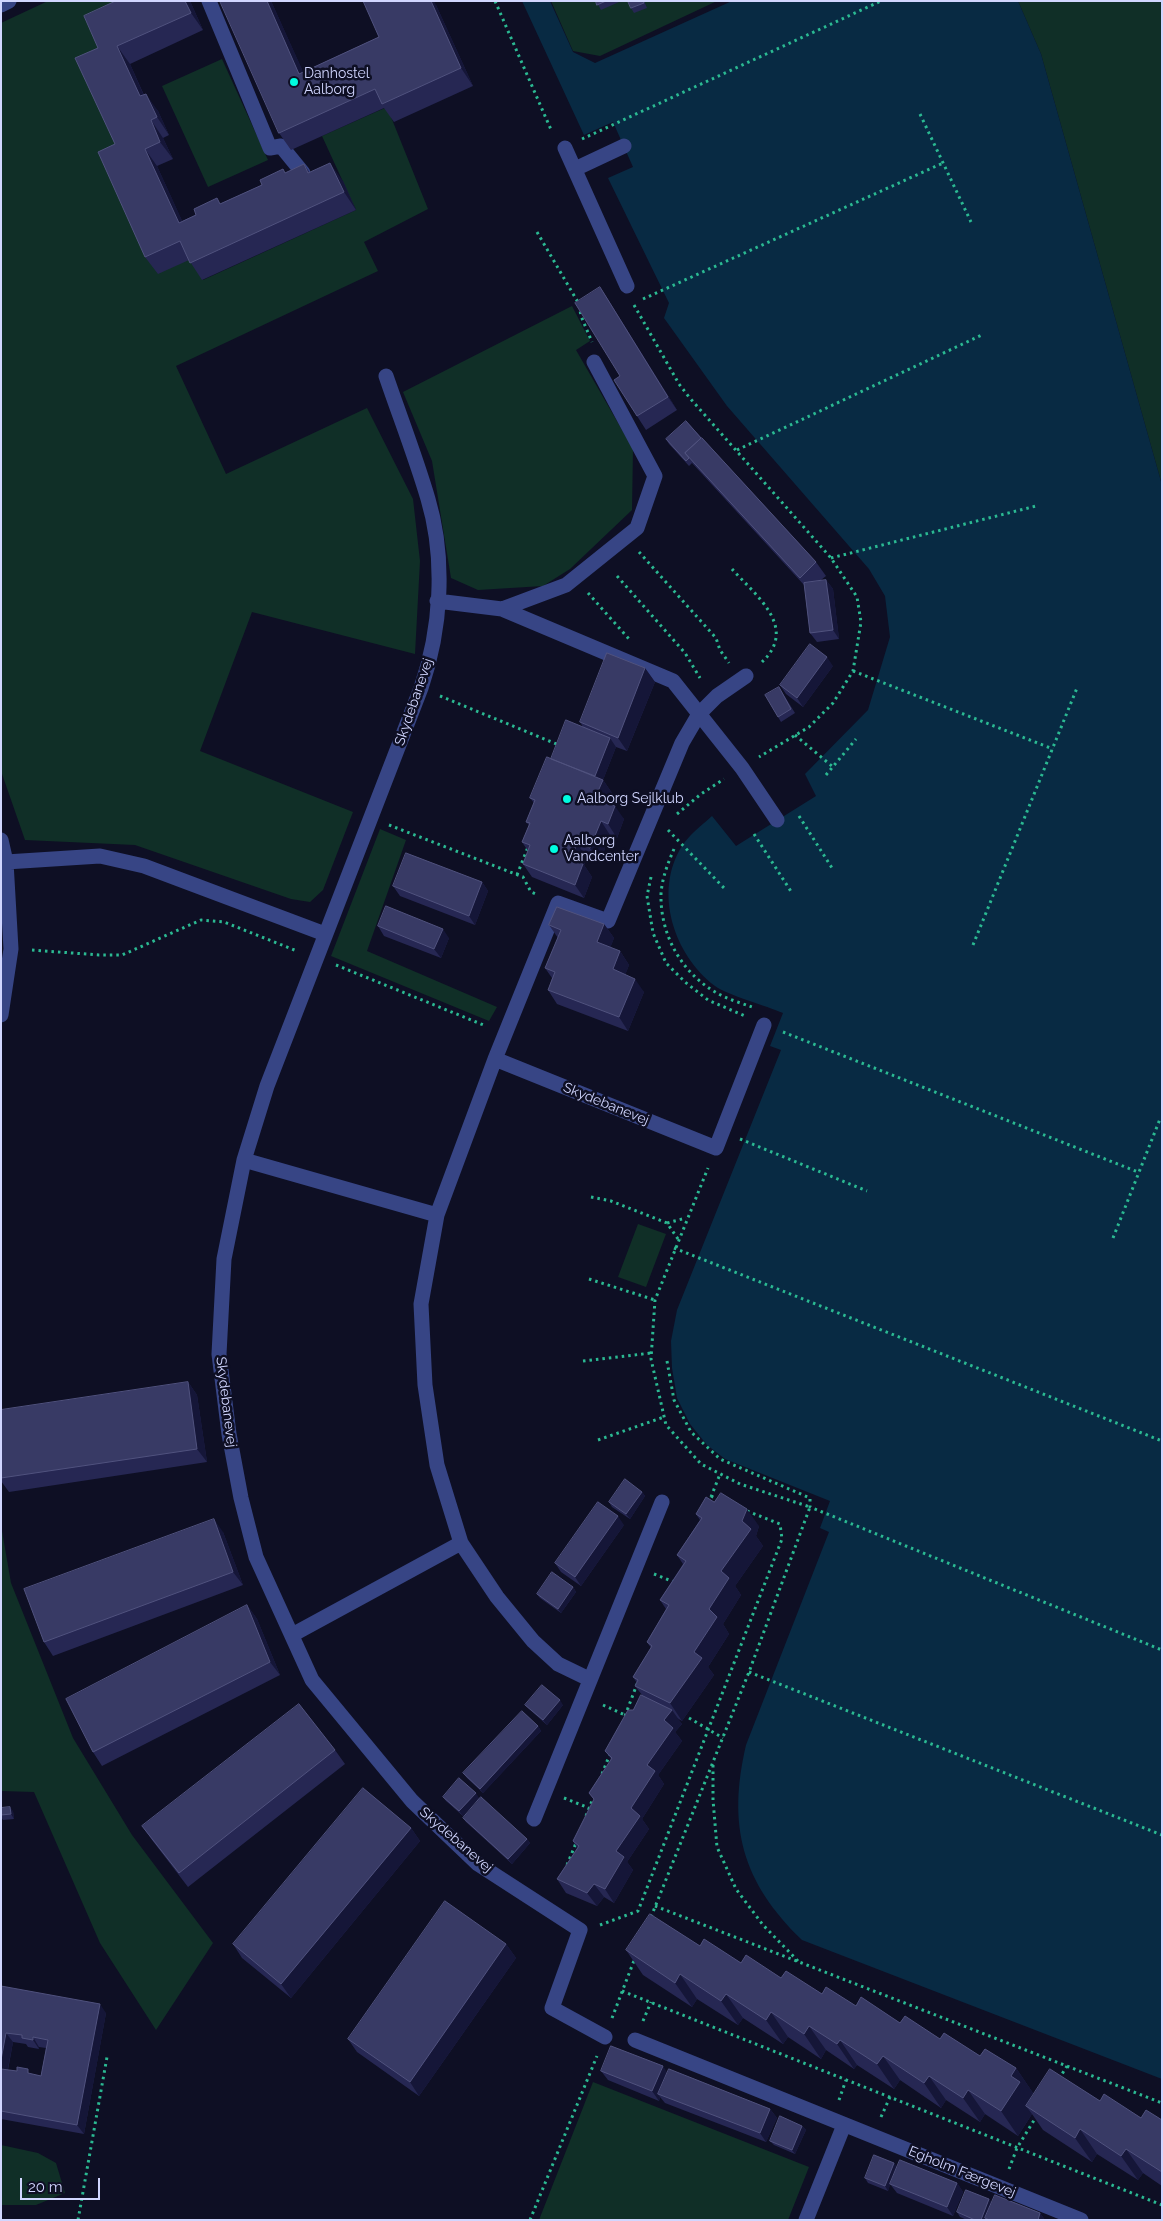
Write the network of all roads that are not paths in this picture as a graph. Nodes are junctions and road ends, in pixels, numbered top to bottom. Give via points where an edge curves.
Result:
1 (9, 1) edge
2 (209, 1) edge
3 (1, 5) edge
4 (624, 146) dead end
5 (565, 148) road end
6 (575, 169) junction
7 (303, 173) edge
8 (627, 286) dead end
9 (594, 362) road end
10 (386, 376) dead end
11 (437, 601) junction
12 (502, 609) junction
13 (743, 678) road end
14 (699, 714) junction
15 (778, 820) dead end
16 (1, 840) edge
17 (6, 862) junction
18 (325, 934) junction
19 (1, 1015) edge
20 (764, 1025) road end
21 (495, 1060) junction
22 (244, 1160) junction
23 (437, 1215) junction
24 (662, 1502) dead end
25 (461, 1543) junction
26 (292, 1635) junction
27 (589, 1678) junction
28 (534, 1819) dead end
29 (605, 2037) road end
30 (635, 2040) dead end
31 (844, 2125) junction
32 (806, 2220) edge
33 (1081, 2220) edge

1 - 3 street
2 - 7 street via 270,148 281,146
4 - 6 street
5 - 6 street
6 - 8 street
9 - 12 street via 656,476 636,528 566,585
10 - 11 street, Skydebanevej via 429,501 436,542
11 - 12 street
11 - 18 street, Skydebanevej via 429,664 421,688
12 - 14 street via 673,680
13 - 14 street via 717,696
14 - 15 street
14 - 21 street via 682,743 608,921 558,903
16 - 17 street
17 - 18 street via 100,856 127,862
17 - 19 street via 11,949
18 - 22 street, Skydebanevej via 267,1086
20 - 21 street, Skydebanevej via 716,1148
21 - 23 street
22 - 23 street
22 - 26 street, Skydebanevej via 224,1259 219,1354 241,1498 254,1546
23 - 25 street via 421,1304 425,1385 437,1465
24 - 27 street
25 - 26 street
25 - 27 street via 497,1597 533,1641 558,1664
26 - 29 street, Skydebanevej via 312,1680 412,1801 478,1864 580,1930 552,2008
27 - 28 street
30 - 31 street, Egholm Færgevej
31 - 32 street
31 - 33 street, Egholm Færgevej

